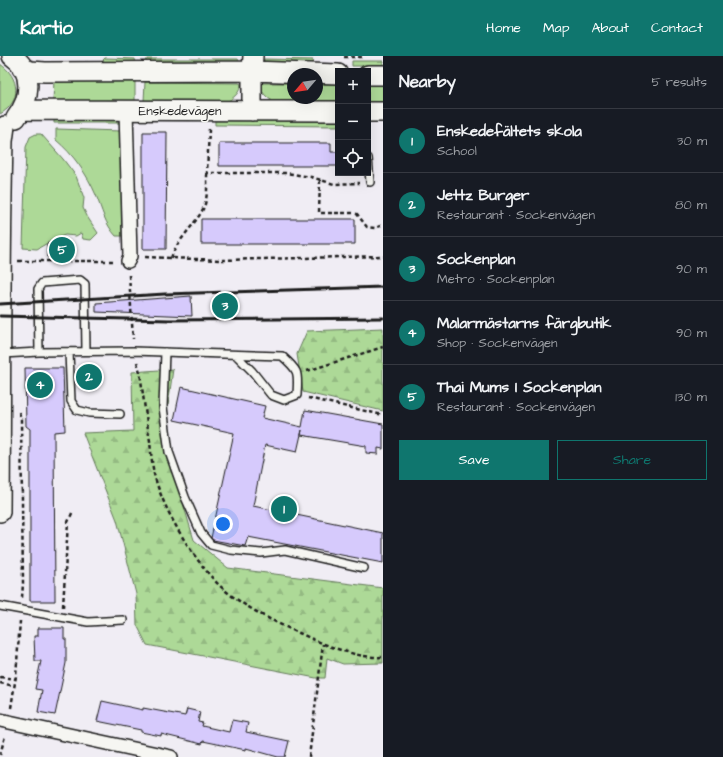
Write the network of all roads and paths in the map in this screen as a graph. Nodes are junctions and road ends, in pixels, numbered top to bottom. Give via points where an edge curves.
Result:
1 (17, 62) edge
2 (253, 64) edge
3 (335, 74) edge
4 (371, 75) edge
5 (383, 75) edge
6 (23, 110) junction
7 (126, 110) junction
8 (252, 111) junction
9 (335, 111) edge
10 (371, 112) edge
11 (383, 112) edge
12 (2, 127) edge
13 (209, 128) dead end
14 (207, 172) junction
15 (370, 176) edge
16 (320, 180) junction
17 (370, 182) joint
18 (383, 226) edge
19 (383, 256) edge
20 (171, 258) junction
21 (129, 259) junction
22 (1, 262) junction
23 (383, 347) edge
24 (86, 351) junction
25 (133, 351) junction
26 (39, 352) junction
27 (69, 352) junction
28 (165, 352) junction
29 (1, 354) edge
30 (236, 354) junction
31 (298, 374) junction
32 (297, 395) junction
33 (120, 414) dead end
34 (383, 415) edge
35 (73, 511) dead end
36 (0, 512) edge
37 (364, 568) dead end
38 (0, 606) edge
39 (63, 617) junction
40 (123, 620) dead end
41 (323, 644) junction
42 (383, 657) edge
43 (0, 677) edge
44 (16, 679) dead end
45 (0, 683) edge
46 (14, 686) dead end
47 (0, 720) edge
48 (122, 752) edge
49 (171, 757) edge
50 (308, 757) edge

1 - 2 street via 31,71 45,72
1 - 6 street via 28,82 28,96
2 - 3 street
2 - 8 street
4 - 5 street
6 - 7 street, Enskedevägen
6 - 12 street via 15,120
7 - 8 street, Enskedevägen
7 - 21 street
8 - 9 street, Enskedevägen
10 - 11 street
12 - 22 street
13 - 14 path
14 - 16 path via 286,174 311,176
14 - 20 path via 208,193 204,207 174,248
15 - 17 lane
16 - 17 path via 334,184
16 - 18 path via 319,213 354,213 367,227
19 - 20 path via 221,260
20 - 21 path
21 - 22 path
21 - 25 path
22 - 29 street
23 - 31 path
24 - 25 lane
24 - 26 lane via 85,284 80,280 42,283 38,289
24 - 27 lane
25 - 28 lane
25 - 41 path via 140,372 154,474 161,496 197,559 220,586 248,607
26 - 27 lane
26 - 29 lane
27 - 33 lane via 71,401 77,410
28 - 30 lane
28 - 37 lane via 163,407 169,452 200,533 211,545 261,553 285,550
29 - 36 street
30 - 31 lane via 282,356
30 - 32 lane via 271,395 284,400
31 - 32 lane
32 - 34 path
35 - 39 path via 68,522
38 - 39 lane
39 - 40 lane via 88,622
41 - 42 path via 361,655
41 - 50 path
43 - 44 path
45 - 46 path
47 - 48 street
48 - 49 street

